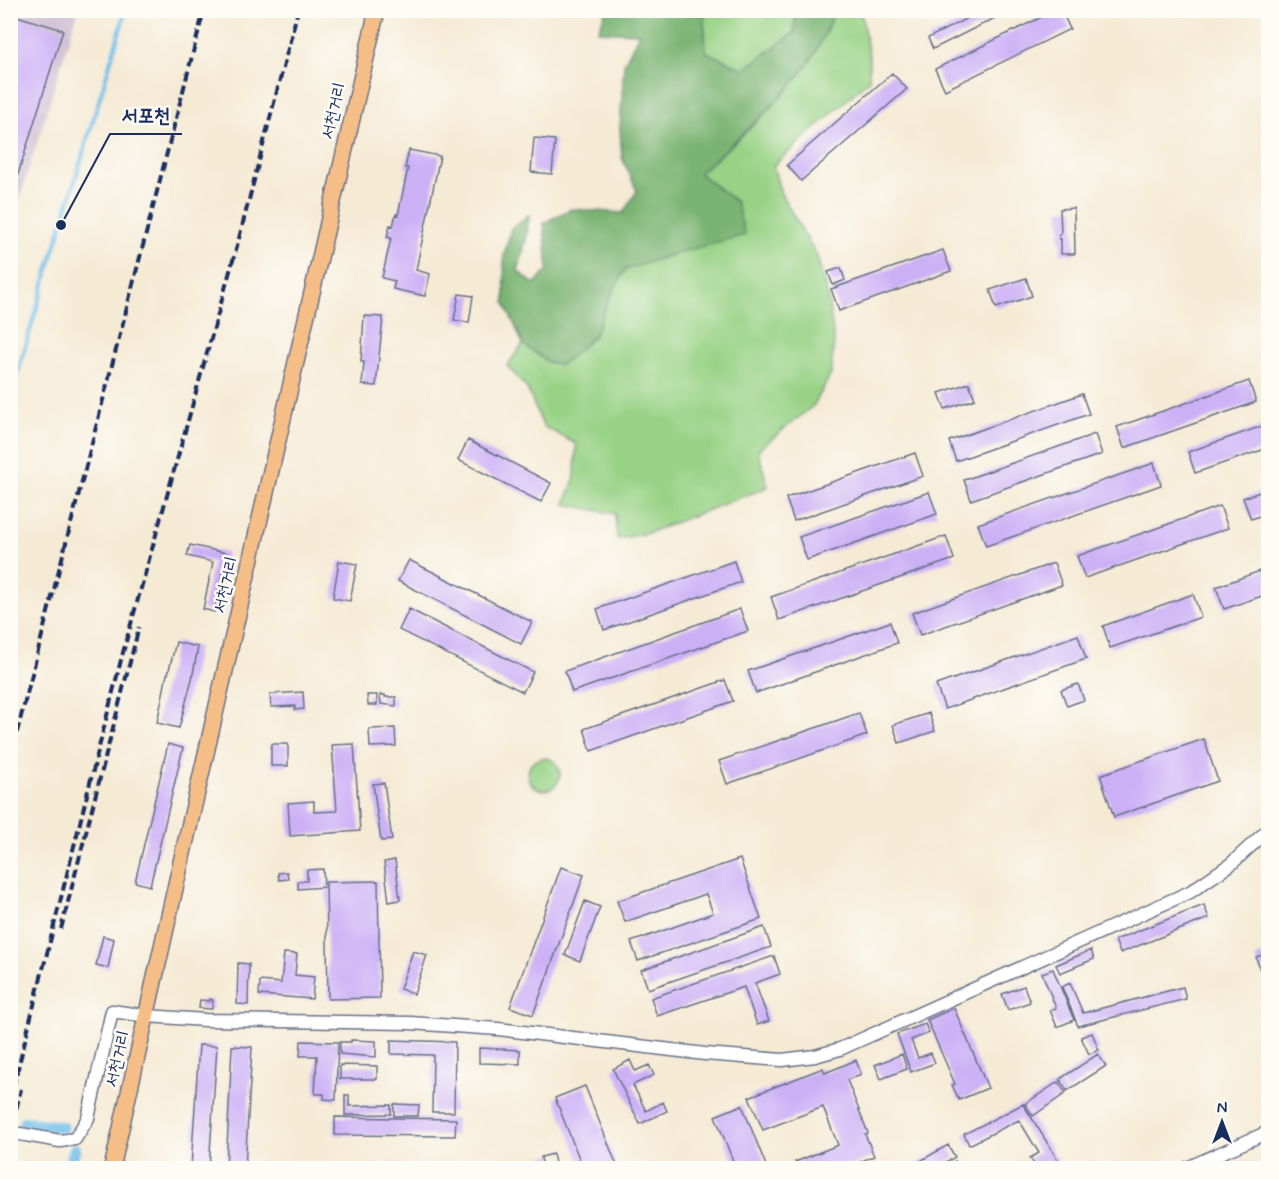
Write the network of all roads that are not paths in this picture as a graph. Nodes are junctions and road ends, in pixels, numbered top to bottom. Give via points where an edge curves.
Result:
1 (377, 10) edge
2 (1269, 830) edge
3 (147, 1016) junction
4 (1269, 1131) edge
5 (20, 1134) tunnel mouth
6 (112, 1168) edge
7 (1186, 1168) edge

1 - 3 main road, 서천거리
2 - 3 street via 1231,864 1190,891 840,1049 814,1056 782,1060 705,1054 498,1029 410,1023
3 - 5 street via 112,1011 88,1118 75,1138 60,1141
3 - 6 main road, 서천거리
4 - 7 street

